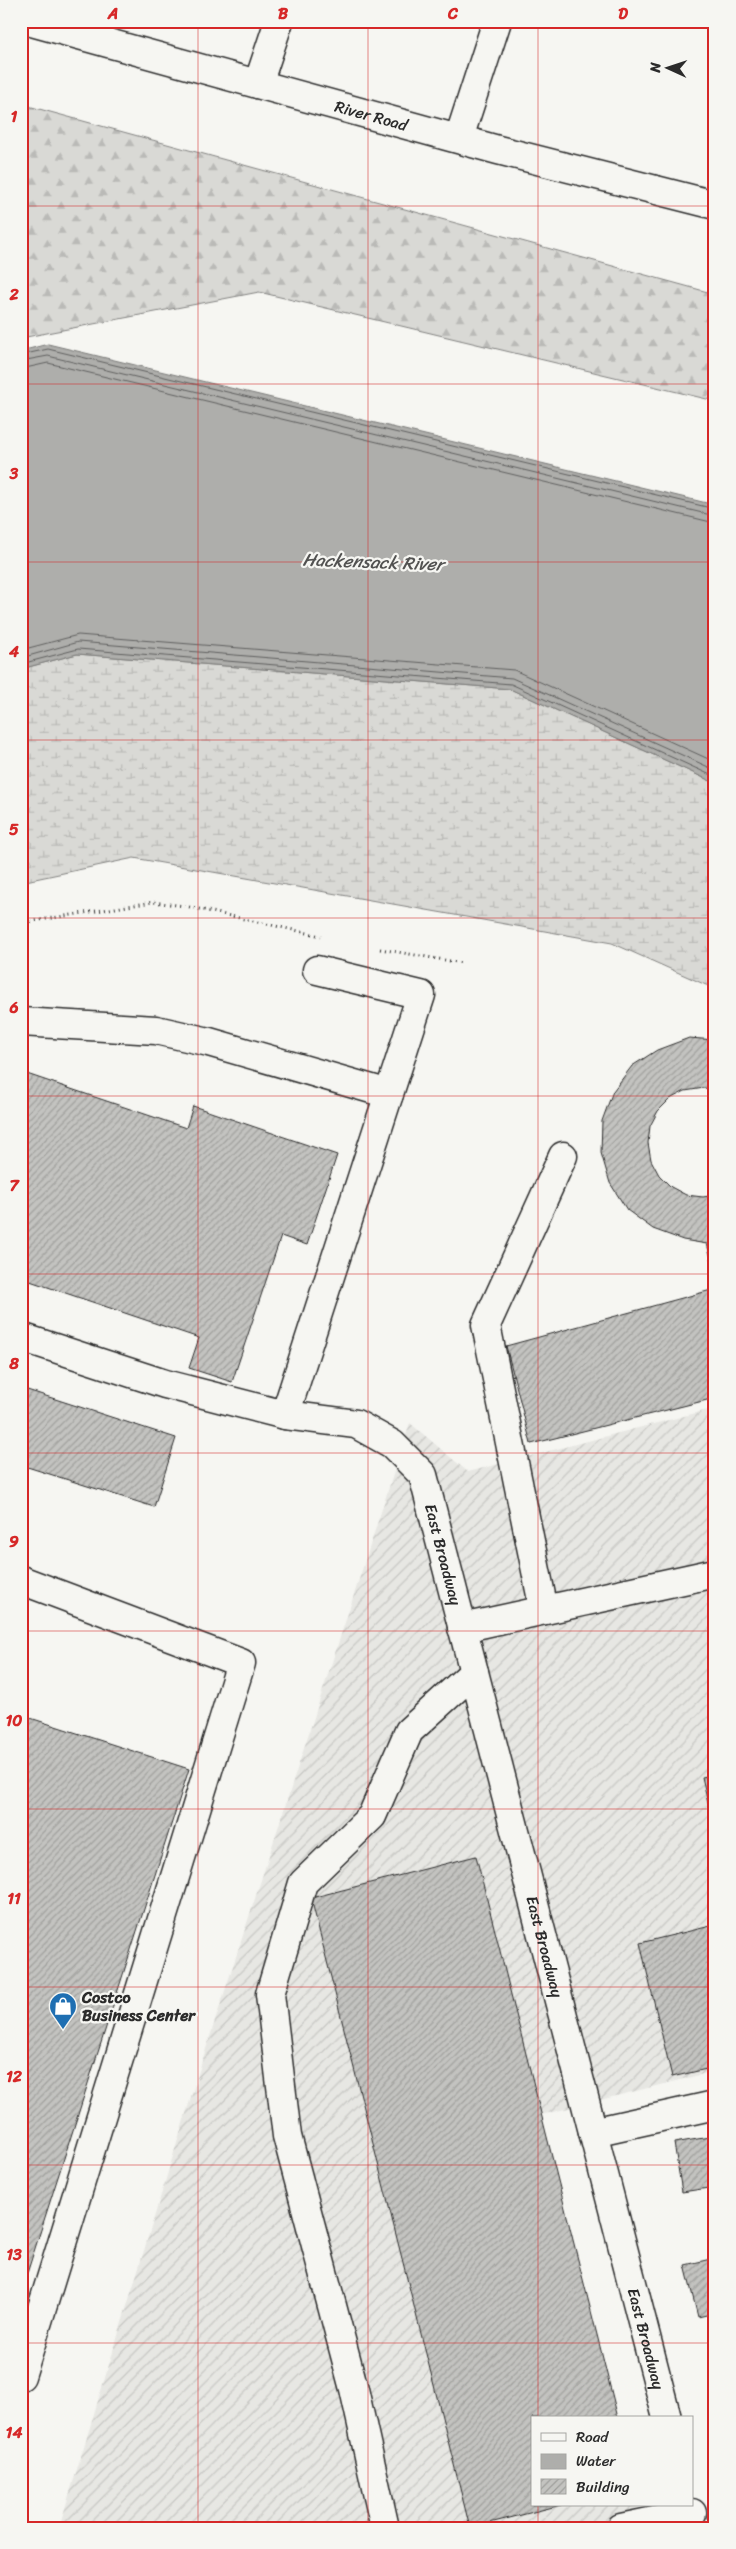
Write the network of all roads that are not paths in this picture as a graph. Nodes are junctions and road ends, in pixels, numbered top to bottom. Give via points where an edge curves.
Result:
1 (28, 21) edge
2 (279, 21) edge
3 (497, 21) edge
4 (258, 84) junction
5 (459, 138) junction
6 (715, 206) edge
7 (317, 970) dead end
8 (21, 1022) edge
9 (389, 1094) junction
10 (563, 1156) dead end
11 (21, 1337) edge
12 (286, 1415) junction
13 (715, 1573) edge
14 (21, 1580) edge
15 (544, 1610) junction
16 (462, 1628) junction
17 (474, 1672) junction
18 (715, 2105) edge
19 (593, 2132) junction
20 (21, 2376) edge
21 (666, 2416) edge
22 (692, 2515) edge
23 (630, 2527) edge
24 (384, 2528) edge

1 - 4 street, River Road
2 - 4 street
3 - 5 street
4 - 5 street, River Road
5 - 6 street, River Road
7 - 9 street via 421,995
8 - 9 street via 156,1030
9 - 12 street
10 - 15 street via 486,1325
11 - 12 street via 165,1384
12 - 16 street, East Broadway via 356,1424 392,1444 423,1475
13 - 15 street
14 - 20 street via 241,1663
15 - 16 street
16 - 17 street, East Broadway
17 - 19 street, East Broadway
17 - 24 street via 409,1731 372,1816 303,1883 270,1994 287,2136 354,2389
18 - 19 street
19 - 21 street, East Broadway
22 - 23 street

